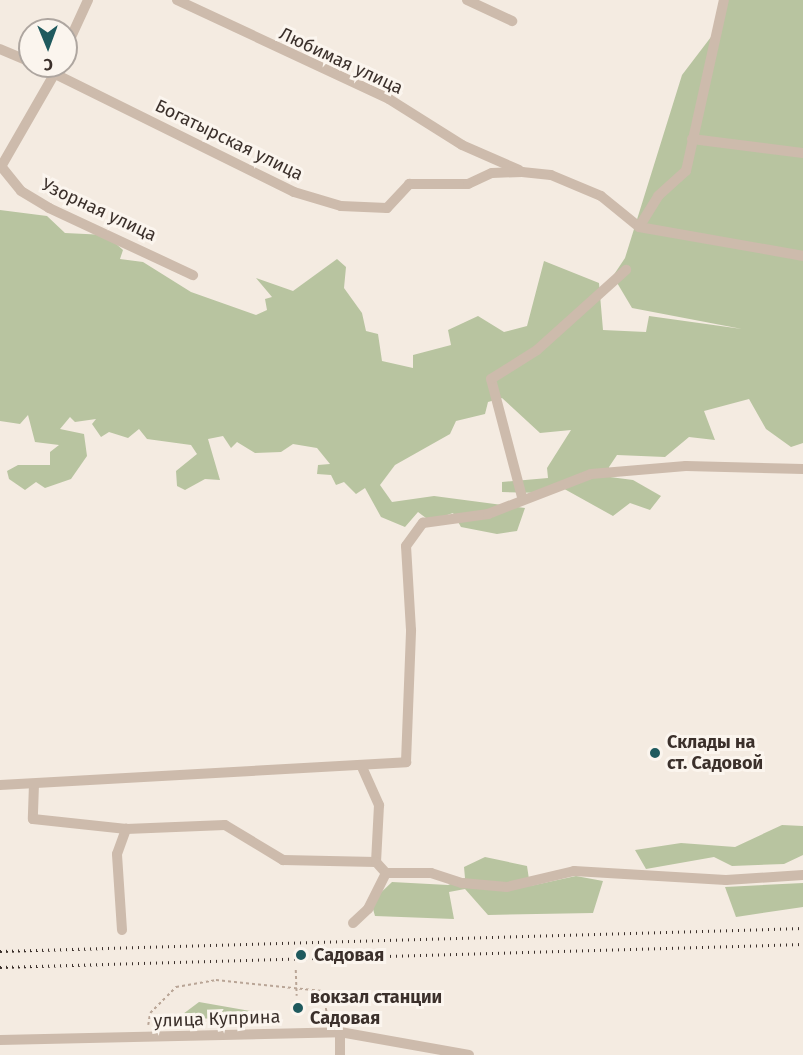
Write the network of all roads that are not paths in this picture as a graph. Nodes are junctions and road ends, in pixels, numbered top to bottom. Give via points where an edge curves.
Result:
1 (88, 0) edge
2 (177, 0) edge
3 (466, 0) edge
4 (724, 0) edge
5 (512, 21) dead end
6 (78, 22) edge
7 (0, 49) edge
8 (18, 57) edge
9 (52, 78) edge
10 (73, 78) edge
11 (692, 139) junction
12 (803, 153) edge
13 (1, 165) edge
14 (522, 172) junction
15 (639, 227) junction
16 (803, 255) edge
17 (626, 270) dead end
18 (193, 275) dead end
19 (803, 469) edge
20 (522, 498) junction
21 (362, 767) junction
22 (34, 784) junction
23 (0, 785) edge
24 (126, 829) junction
25 (376, 862) junction
26 (386, 873) junction
27 (803, 875) edge
28 (353, 922) dead end
29 (122, 930) dead end
30 (335, 1033) junction
31 (0, 1040) edge
32 (340, 1055) edge
33 (469, 1055) edge

1 - 6 street
2 - 14 street, Любимая улица via 389,99 462,145
3 - 5 street
4 - 11 street
7 - 8 street
9 - 13 street
10 - 14 street, Богатырская улица via 294,192 340,206 387,208 409,184 468,184 492,173
11 - 12 street
11 - 15 street via 686,171 658,196
13 - 18 street, Узорная улица via 21,191 49,208
14 - 15 street, Богатырская улица via 550,175 601,196
15 - 16 street
17 - 20 street via 537,350 491,379
19 - 20 street via 686,466 591,474
20 - 21 street via 488,514 423,523 406,546 411,630 406,762
21 - 22 street
21 - 25 street via 379,804
22 - 23 street
22 - 24 street via 33,819
24 - 25 street via 225,825 283,860
24 - 29 street via 117,854
25 - 26 street
26 - 27 street via 431,873 507,887 574,871 726,880
26 - 28 street via 369,909
30 - 31 street, улица Куприна
30 - 32 street
30 - 33 street, улица Куприна

